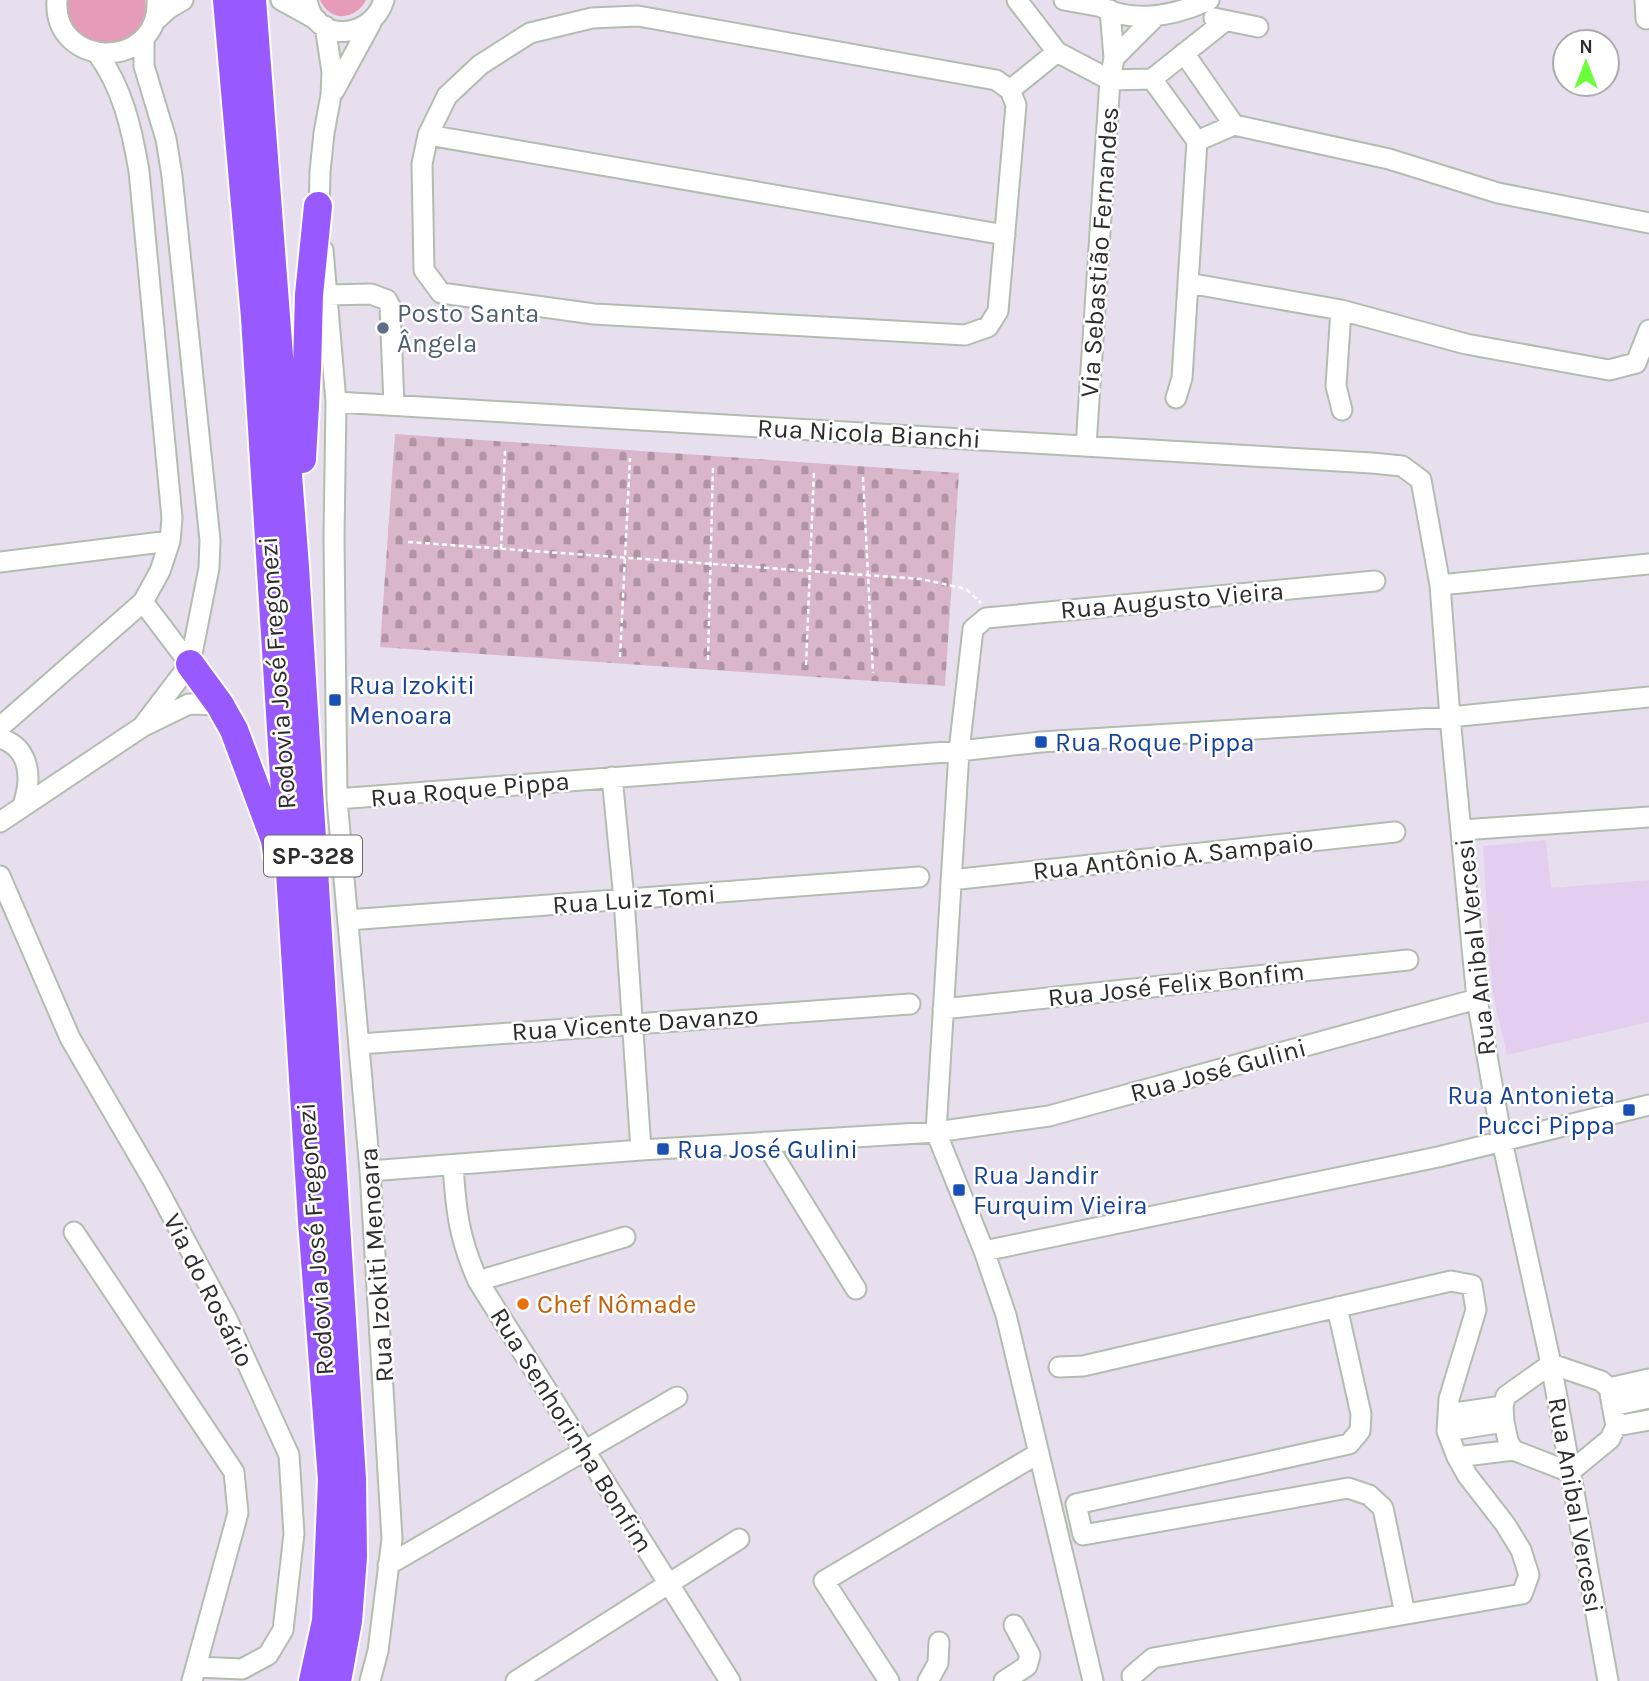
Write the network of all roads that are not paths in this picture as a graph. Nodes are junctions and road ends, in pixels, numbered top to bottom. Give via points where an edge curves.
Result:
1 (57, 0) edge
2 (157, 0) edge
3 (183, 0) edge
4 (227, 0) edge
5 (252, 0) edge
6 (281, 0) edge
7 (307, 0) edge
8 (1017, 0) edge
9 (1063, 0) edge
10 (1209, 0) edge
11 (1099, 5) edge
12 (383, 8) edge
13 (1186, 11) junction
14 (1156, 16) junction
15 (1225, 21) junction
16 (321, 23) junction
17 (1258, 27) dead end
18 (150, 30) junction
19 (242, 32) junction
20 (1057, 52) junction
21 (97, 53) junction
22 (1184, 53) junction
23 (1114, 58) junction
24 (1152, 79) junction
25 (1110, 80) junction
26 (1010, 90) junction
27 (331, 95) junction
28 (1234, 125) junction
29 (428, 135) junction
30 (1197, 141) junction
31 (318, 206) junction
32 (1649, 223) edge
33 (1005, 235) junction
34 (1188, 283) junction
35 (327, 295) junction
36 (1341, 310) junction
37 (1649, 330) edge
38 (1175, 398) dead end
39 (336, 402) junction
40 (394, 405) junction
41 (1342, 410) dead end
42 (1086, 446) junction
43 (1402, 466) joint
44 (170, 541) junction
45 (0, 562) edge
46 (1649, 564) edge
47 (295, 567) junction
48 (1375, 581) dead end
49 (1440, 585) junction
50 (143, 602) junction
51 (190, 664) junction
52 (1649, 697) edge
53 (220, 705) junction
54 (1450, 717) junction
55 (0, 727) edge
56 (142, 727) junction
57 (0, 738) edge
58 (959, 751) junction
59 (612, 777) junction
60 (337, 800) junction
61 (23, 805) junction
62 (1649, 817) edge
63 (0, 822) edge
64 (1462, 830) junction
65 (1395, 832) dead end
66 (0, 876) edge
67 (919, 877) dead end
68 (951, 880) junction
69 (624, 899) junction
70 (348, 920) junction
71 (295, 942) junction
72 (1408, 960) dead end
73 (1477, 999) junction
74 (910, 1004) dead end
75 (943, 1009) junction
76 (633, 1023) junction
77 (359, 1044) junction
78 (1649, 1105) edge
79 (936, 1132) junction
80 (1502, 1141) junction
81 (765, 1142) junction
82 (641, 1150) junction
83 (453, 1165) junction
84 (370, 1171) junction
85 (74, 1231) dead end
86 (625, 1237) dead end
87 (984, 1251) junction
88 (478, 1281) junction
89 (856, 1290) dead end
90 (1337, 1307) junction
91 (1550, 1364) junction
92 (1059, 1367) dead end
93 (1649, 1379) edge
94 (677, 1397) dead end
95 (1611, 1397) junction
96 (1649, 1398) edge
97 (1504, 1414) junction
98 (1649, 1420) edge
99 (1448, 1422) junction
100 (1616, 1426) junction
101 (1513, 1450) junction
102 (586, 1451) junction
103 (1039, 1453) junction
104 (1457, 1457) junction
105 (1570, 1472) junction
106 (739, 1539) dead end
107 (388, 1565) junction
108 (669, 1584) junction
109 (1405, 1614) junction
110 (1014, 1625) dead end
111 (939, 1642) dead end
112 (194, 1674) edge
113 (1132, 1676) dead end
114 (313, 1681) edge
115 (337, 1681) edge
116 (370, 1681) edge
117 (516, 1681) edge
118 (730, 1681) edge
119 (889, 1681) edge
120 (928, 1681) edge
121 (1004, 1681) edge
122 (1092, 1681) edge
123 (1608, 1681) edge

1 - 21 street via 64,30 78,45
2 - 18 street
3 - 18 street via 167,9
4 - 19 highway, Rodovia José Fregonezi / SP-328
5 - 19 highway, Rodovia José Fregonezi / SP-328
6 - 16 street
7 - 16 street, Rua Izokiti Menoara
8 - 20 street
9 - 11 street
10 - 13 street
11 - 14 street via 1125,15
11 - 23 street, Via Sebastião Fernandes
12 - 16 street via 356,30 340,32
12 - 27 street, Rua Izokiti Menoara
13 - 14 street
13 - 15 street
14 - 23 street
15 - 17 street
15 - 22 street
16 - 27 street, Rua Izokiti Menoara via 332,72
18 - 21 street via 131,48 115,54
18 - 51 street via 145,66 172,176 208,514 209,568
19 - 47 highway, Rodovia José Fregonezi / SP-328
19 - 71 highway, Rodovia José Fregonezi / SP-328 via 255,317
20 - 25 street
20 - 26 street
21 - 44 street via 110,71 127,115 139,172 172,517
22 - 24 street
22 - 28 street
23 - 25 street, Via Sebastião Fernandes
24 - 25 street
24 - 30 street
25 - 42 street, Via Sebastião Fernandes
26 - 29 street via 996,80 638,16 592,18 530,33 480,65 447,96
26 - 33 street via 1016,105
27 - 31 street, Rua Izokiti Menoara
28 - 30 street
28 - 32 street via 1389,159 1499,193
29 - 33 street
29 - 33 street via 422,164 424,271 441,293 594,314 965,335 988,327 998,311
30 - 34 street
31 - 35 street, Rua Izokiti Menoara
31 - 47 highway
34 - 36 street
34 - 38 street via 1182,378
35 - 39 street, Rua Izokiti Menoara
35 - 40 street via 370,294 387,300
36 - 37 street via 1466,344 1609,370 1636,363
36 - 41 street via 1336,386
39 - 40 street, Rua Nicola Bianchi
39 - 60 street, Rua Izokiti Menoara
40 - 42 street, Rua Nicola Bianchi
42 - 43 street, Rua Nicola Bianchi
43 - 49 street, Rua Anibal Vercesi via 1421,480
44 - 45 street
44 - 50 street
46 - 49 street
47 - 115 highway, Rodovia José Fregonezi / SP-328 via 352,1479 353,1557
48 - 58 street, Rua Augusto Vieira via 986,618 973,629
49 - 54 street, Rua Anibal Vercesi
50 - 51 street
50 - 55 street
51 - 53 highway
51 - 56 street
52 - 54 street, Rua Roque Pippa
53 - 56 street via 188,704
53 - 71 highway via 234,730 275,840
54 - 58 street, Rua Roque Pippa
54 - 64 street, Rua Anibal Vercesi
56 - 61 street
57 - 61 street via 22,753 29,770
58 - 59 street, Rua Roque Pippa
58 - 68 street
59 - 60 street, Rua Roque Pippa
59 - 69 street
60 - 70 street, Rua Izokiti Menoara
61 - 63 street
62 - 64 street
64 - 73 street, Rua Anibal Vercesi
65 - 68 street, Rua Antônio A. Sampaio
66 - 112 street, Via do Rosário via 70,1038 227,1319 289,1455 294,1534 283,1630 268,1655 242,1669
67 - 69 street, Rua Luiz Tomi
68 - 75 street
69 - 70 street, Rua Luiz Tomi
69 - 76 street
70 - 77 street, Rua Izokiti Menoara
71 - 114 highway, Rodovia José Fregonezi / SP-328 via 332,1480 326,1621
72 - 75 street, Rua José Felix Bonfim
73 - 79 street, Rua José Gulini via 1049,1116
73 - 80 street, Rua Anibal Vercesi
74 - 76 street, Rua Vicente Davanzo
75 - 79 street
76 - 77 street, Rua Vicente Davanzo
76 - 82 street
77 - 84 street, Rua Izokiti Menoara
78 - 80 street
79 - 81 street, Rua José Gulini
79 - 87 street
80 - 87 street
80 - 91 street, Rua Anibal Vercesi
81 - 82 street, Rua José Gulini
81 - 89 street
82 - 83 street, Rua José Gulini
83 - 84 street, Rua José Gulini
83 - 88 street, Rua Senhorinha Bonfim via 456,1212
84 - 107 street, Rua Izokiti Menoara via 391,1539
85 - 112 street via 234,1472 238,1513
86 - 88 street
87 - 103 street via 1006,1315
88 - 102 street, Rua Senhorinha Bonfim
90 - 92 street via 1083,1366
90 - 99 street via 1451,1281 1472,1285 1476,1310 1449,1399
90 - 109 street via 1361,1414 1360,1431 1349,1444 1076,1504 1083,1535 1348,1488 1369,1495 1383,1508
91 - 95 street via 1601,1381
91 - 97 street via 1506,1396
91 - 105 street, Rua Anibal Vercesi
93 - 95 street
94 - 102 street
95 - 96 street
95 - 100 street
97 - 99 street
97 - 101 street
98 - 100 street
99 - 104 street
100 - 105 street via 1610,1439
101 - 104 street
101 - 105 street
102 - 107 street
102 - 108 street, Rua Senhorinha Bonfim
103 - 119 street via 824,1581
103 - 122 street
104 - 109 street via 1521,1550 1529,1576 1522,1594
105 - 123 street, Rua Anibal Vercesi
106 - 108 street
107 - 116 street, Rua Izokiti Menoara
108 - 117 street
108 - 118 street, Rua Senhorinha Bonfim
109 - 113 street via 1153,1658
110 - 121 street via 1030,1654 1027,1666
111 - 120 street via 937,1662

